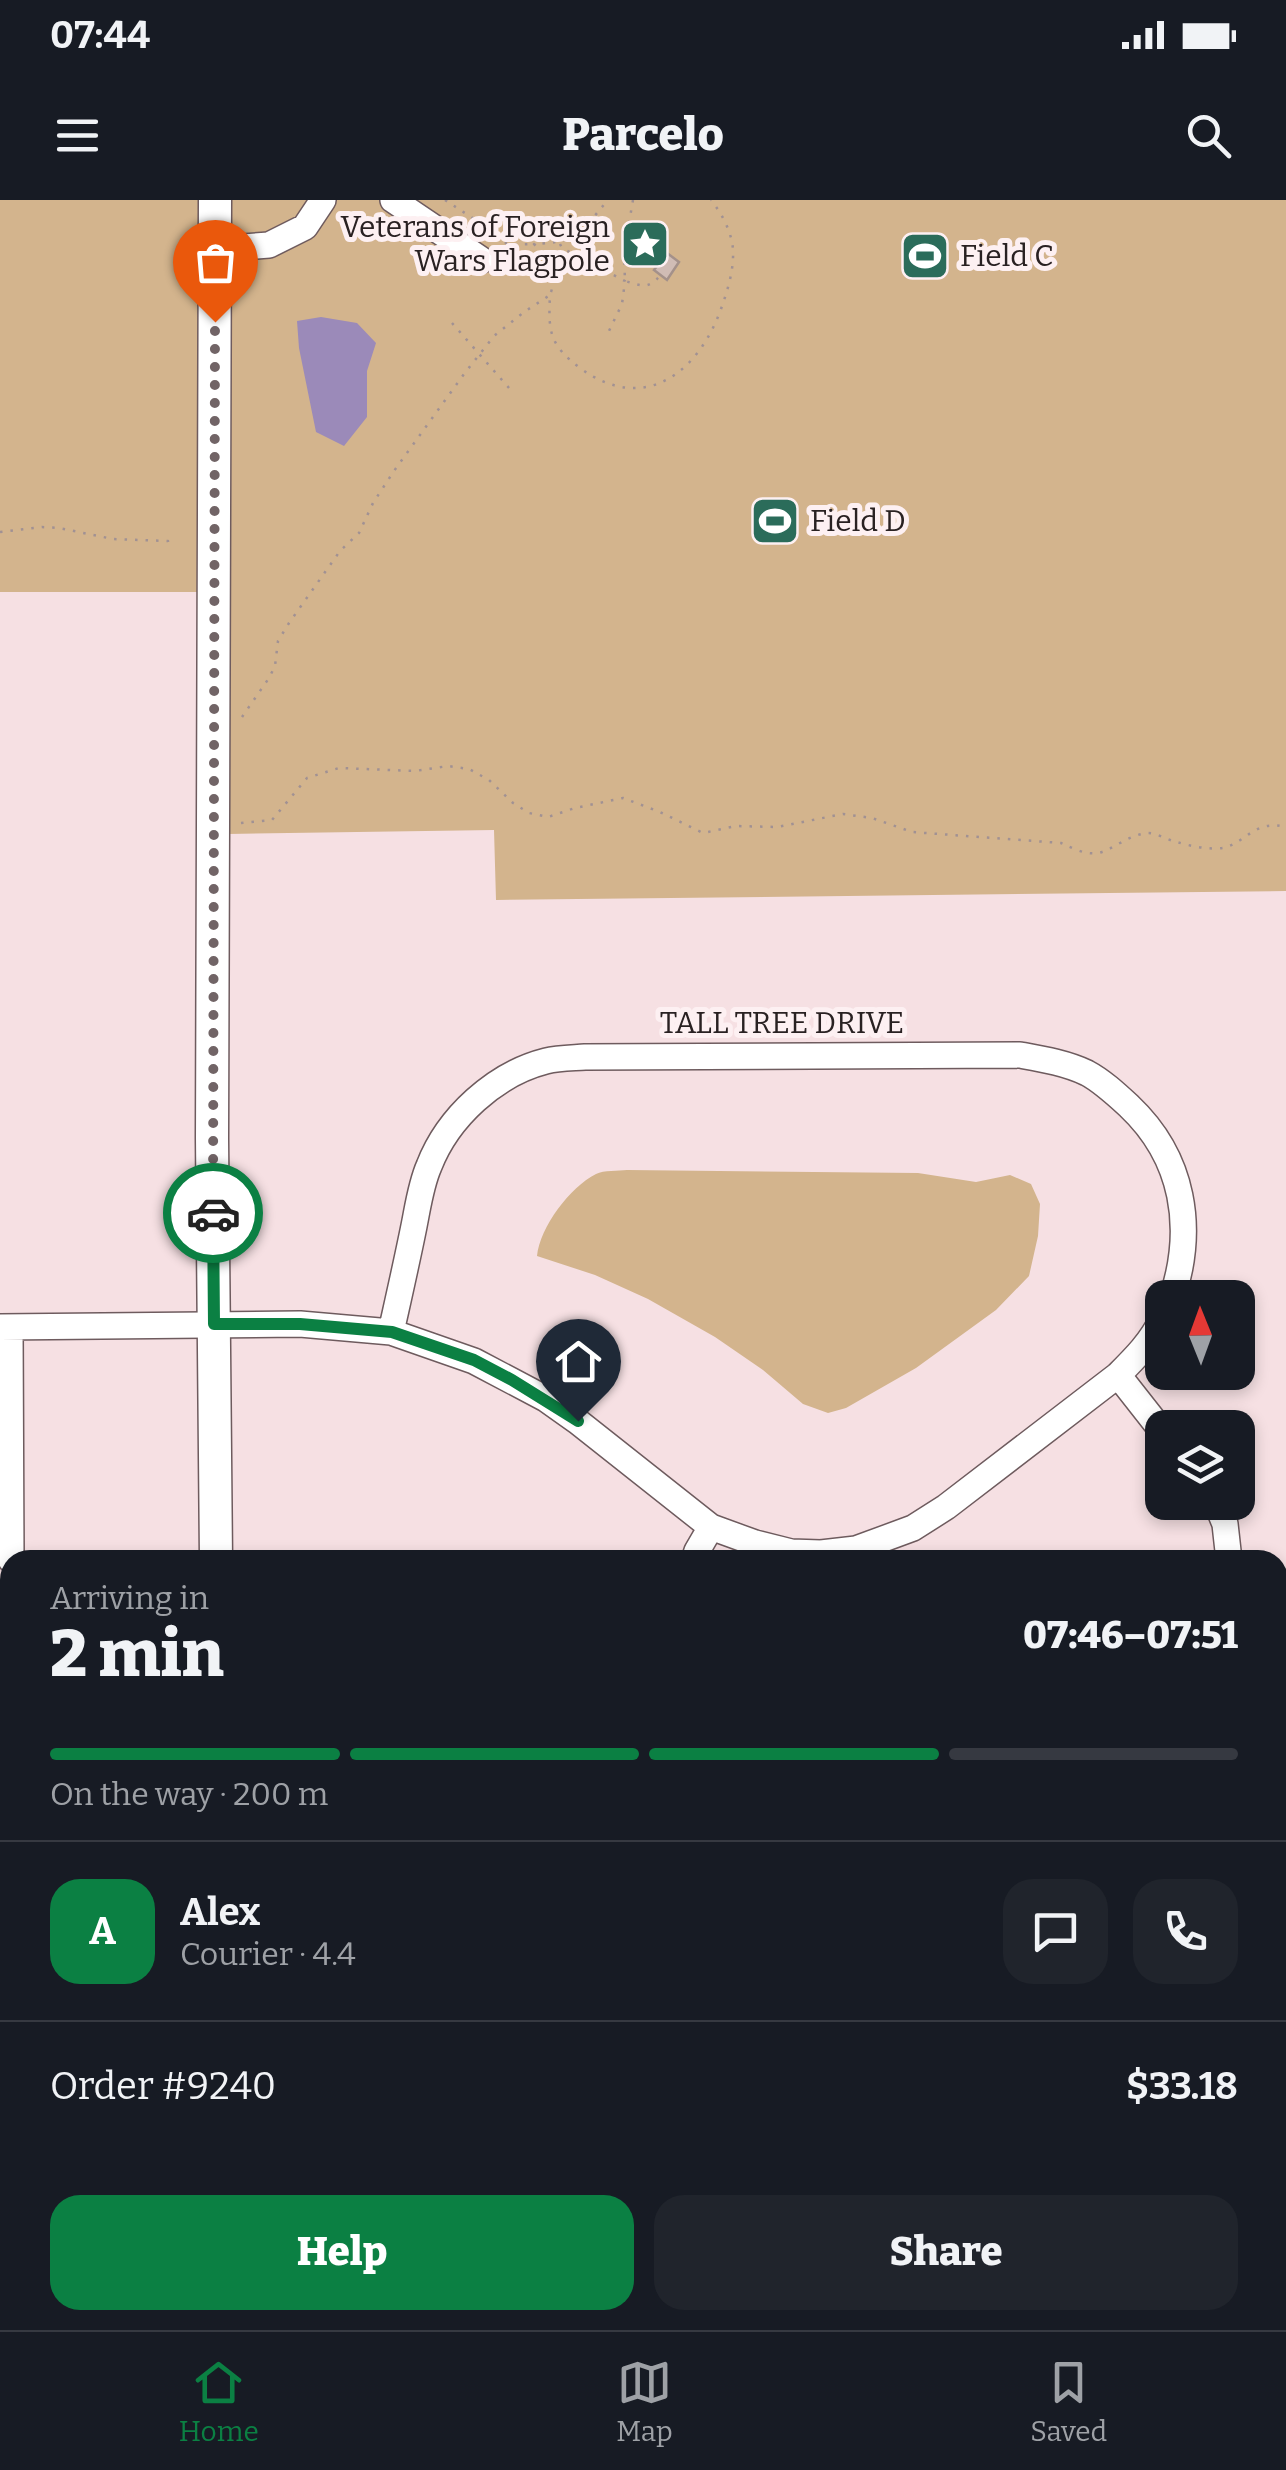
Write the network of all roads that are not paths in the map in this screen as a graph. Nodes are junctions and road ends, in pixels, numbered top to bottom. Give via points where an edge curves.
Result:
1 (216, 200) edge
2 (323, 200) edge
3 (393, 200) edge
4 (215, 249) junction
5 (482, 260) dead end
6 (1178, 1280) edge
7 (214, 1324) junction
8 (5, 1327) edge
9 (392, 1332) junction
10 (1145, 1346) edge
11 (1118, 1375) junction
12 (1146, 1410) edge
13 (1223, 1520) edge
14 (710, 1527) junction
15 (11, 1550) edge
16 (216, 1550) edge
17 (697, 1550) edge
18 (782, 1550) edge
19 (847, 1550) edge
20 (1228, 1550) edge

1 - 4 main road
2 - 4 street via 304,227 268,245
3 - 5 street
4 - 7 main road
6 - 9 street, TALL TREE DRIVE via 1184,1237 1172,1165 1135,1112 1090,1074 1069,1066 1020,1055 585,1057 547,1061 496,1084 443,1138 421,1194
7 - 8 street
7 - 9 street
7 - 16 main road
8 - 15 street
9 - 14 street via 474,1360 546,1400
10 - 11 street
11 - 12 street
11 - 19 street via 946,1507 913,1528
13 - 20 street
14 - 17 street
14 - 18 street

